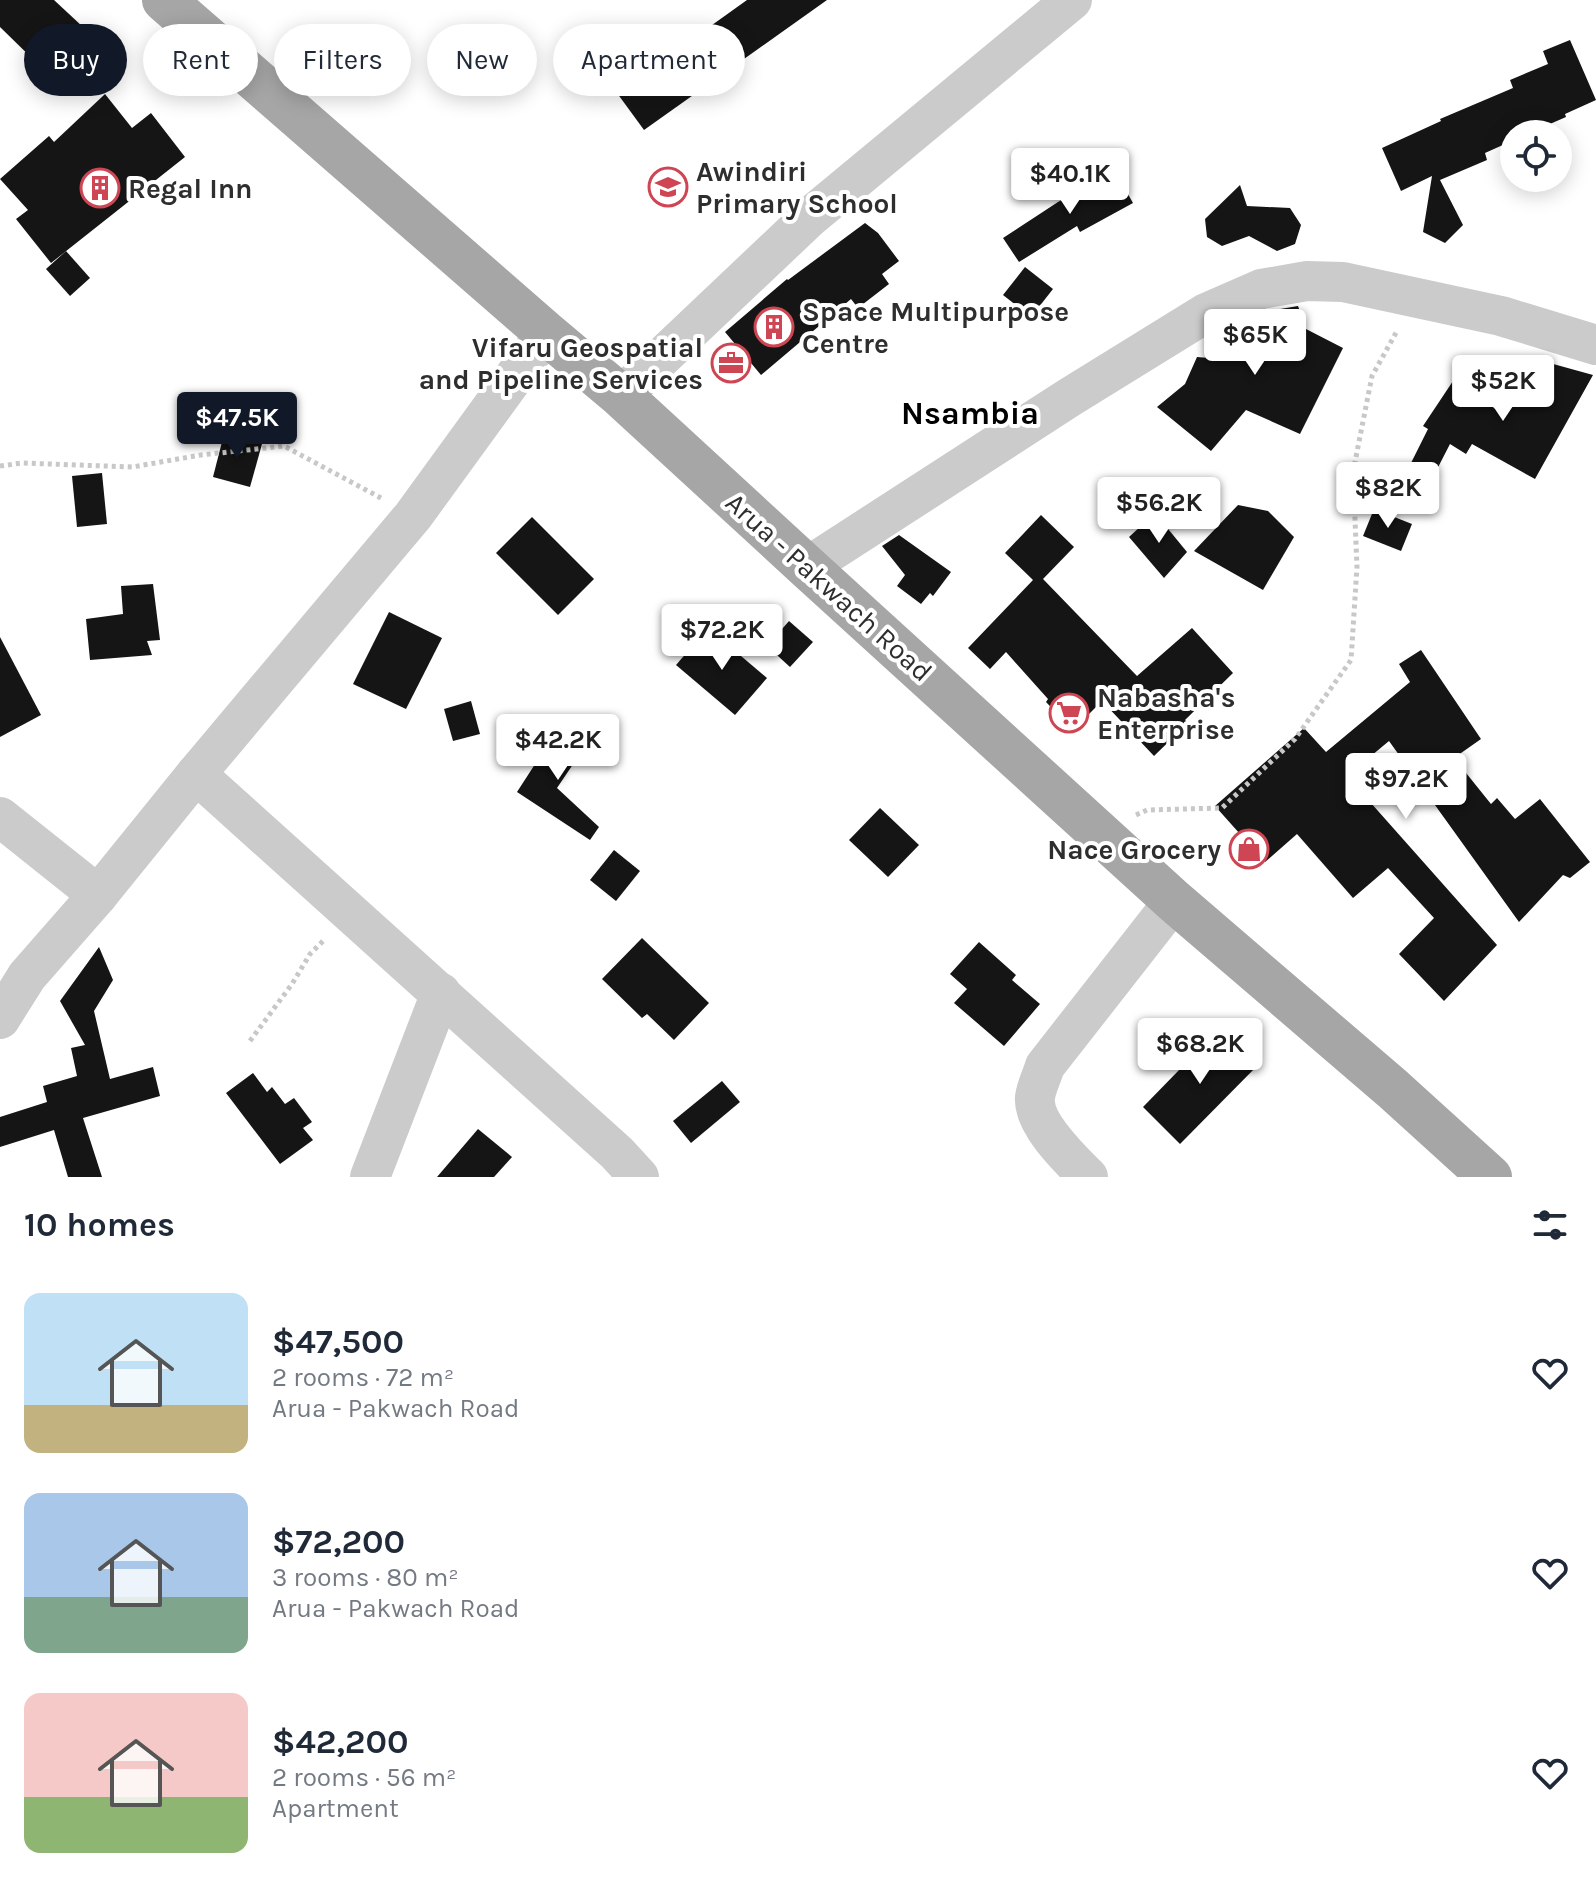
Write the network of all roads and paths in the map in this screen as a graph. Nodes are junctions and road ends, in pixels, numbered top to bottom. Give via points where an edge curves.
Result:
1 (164, 0) edge
2 (1072, 0) edge
3 (1415, 299) junction
4 (546, 333) junction
5 (1596, 345) edge
6 (621, 396) junction
7 (0, 466) edge
8 (413, 516) junction
9 (807, 567) junction
10 (196, 774) junction
11 (0, 817) edge
12 (1100, 833) junction
13 (98, 895) junction
14 (1174, 901) junction
15 (352, 913) junction
16 (441, 993) junction
17 (0, 1019) edge
18 (250, 1041) dead end
19 (370, 1177) edge
20 (639, 1177) edge
21 (1088, 1177) edge
22 (1490, 1177) edge

1 - 4 main road, Arua - Pakwach Road
2 - 6 street via 810,217
3 - 5 street via 1501,316
3 - 9 street via 1343,282 1307,281 1261,289 1206,313
3 - 12 path via 1372,376 1353,472 1357,567 1351,660 1295,739 1222,808 1147,810
4 - 6 main road, Arua - Pakwach Road
4 - 8 street
6 - 9 main road, Arua - Pakwach Road
7 - 8 path via 132,467 284,446
8 - 10 street
9 - 12 main road, Arua - Pakwach Road
10 - 13 street
10 - 15 street
11 - 13 street
12 - 14 main road, Arua - Pakwach Road
13 - 17 street via 27,976
14 - 21 street via 1045,1066 1034,1099 1043,1128
14 - 22 main road, Arua - Pakwach Road
15 - 16 street
15 - 18 path via 310,954
16 - 19 street
16 - 20 street

